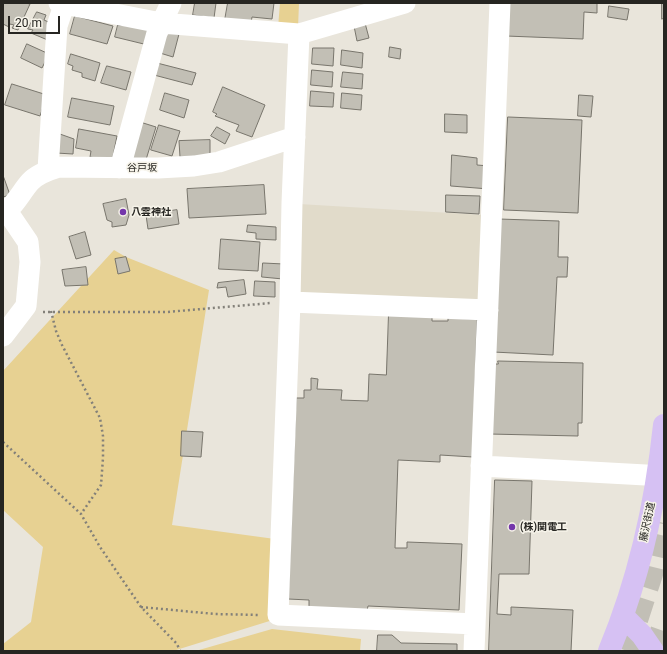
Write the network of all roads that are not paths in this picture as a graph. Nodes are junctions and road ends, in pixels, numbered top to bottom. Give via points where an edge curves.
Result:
1 (171, 3) edge
2 (405, 3) edge
3 (500, 3) edge
4 (61, 4) edge
5 (161, 23) junction
6 (300, 34) junction
7 (295, 137) junction
8 (120, 168) junction
9 (48, 170) junction
10 (5, 212) edge
11 (290, 302) junction
12 (488, 310) junction
13 (3, 336) edge
14 (664, 425) edge
15 (481, 466) junction
16 (661, 477) edge
17 (623, 616) junction
18 (475, 624) junction
19 (664, 640) edge
20 (647, 643) edge
21 (474, 651) edge
22 (609, 651) edge

1 - 5 street
2 - 6 street
3 - 12 street
4 - 5 street
4 - 9 street via 57,26
5 - 6 street
5 - 8 street
6 - 7 street
7 - 8 street, 谷戸坂 via 218,162 194,166
7 - 11 street
8 - 9 street, 谷戸坂 via 59,167
9 - 10 street, 谷戸坂 via 31,180
10 - 13 street via 28,242 30,262 26,306
11 - 12 street
11 - 18 street via 278,615
12 - 15 street
14 - 16 highway, 藤沢街道
15 - 16 street
15 - 18 street
16 - 17 highway, 藤沢街道
17 - 20 highway
17 - 22 highway, 藤沢街道
18 - 21 street
19 - 20 highway via 654,639

